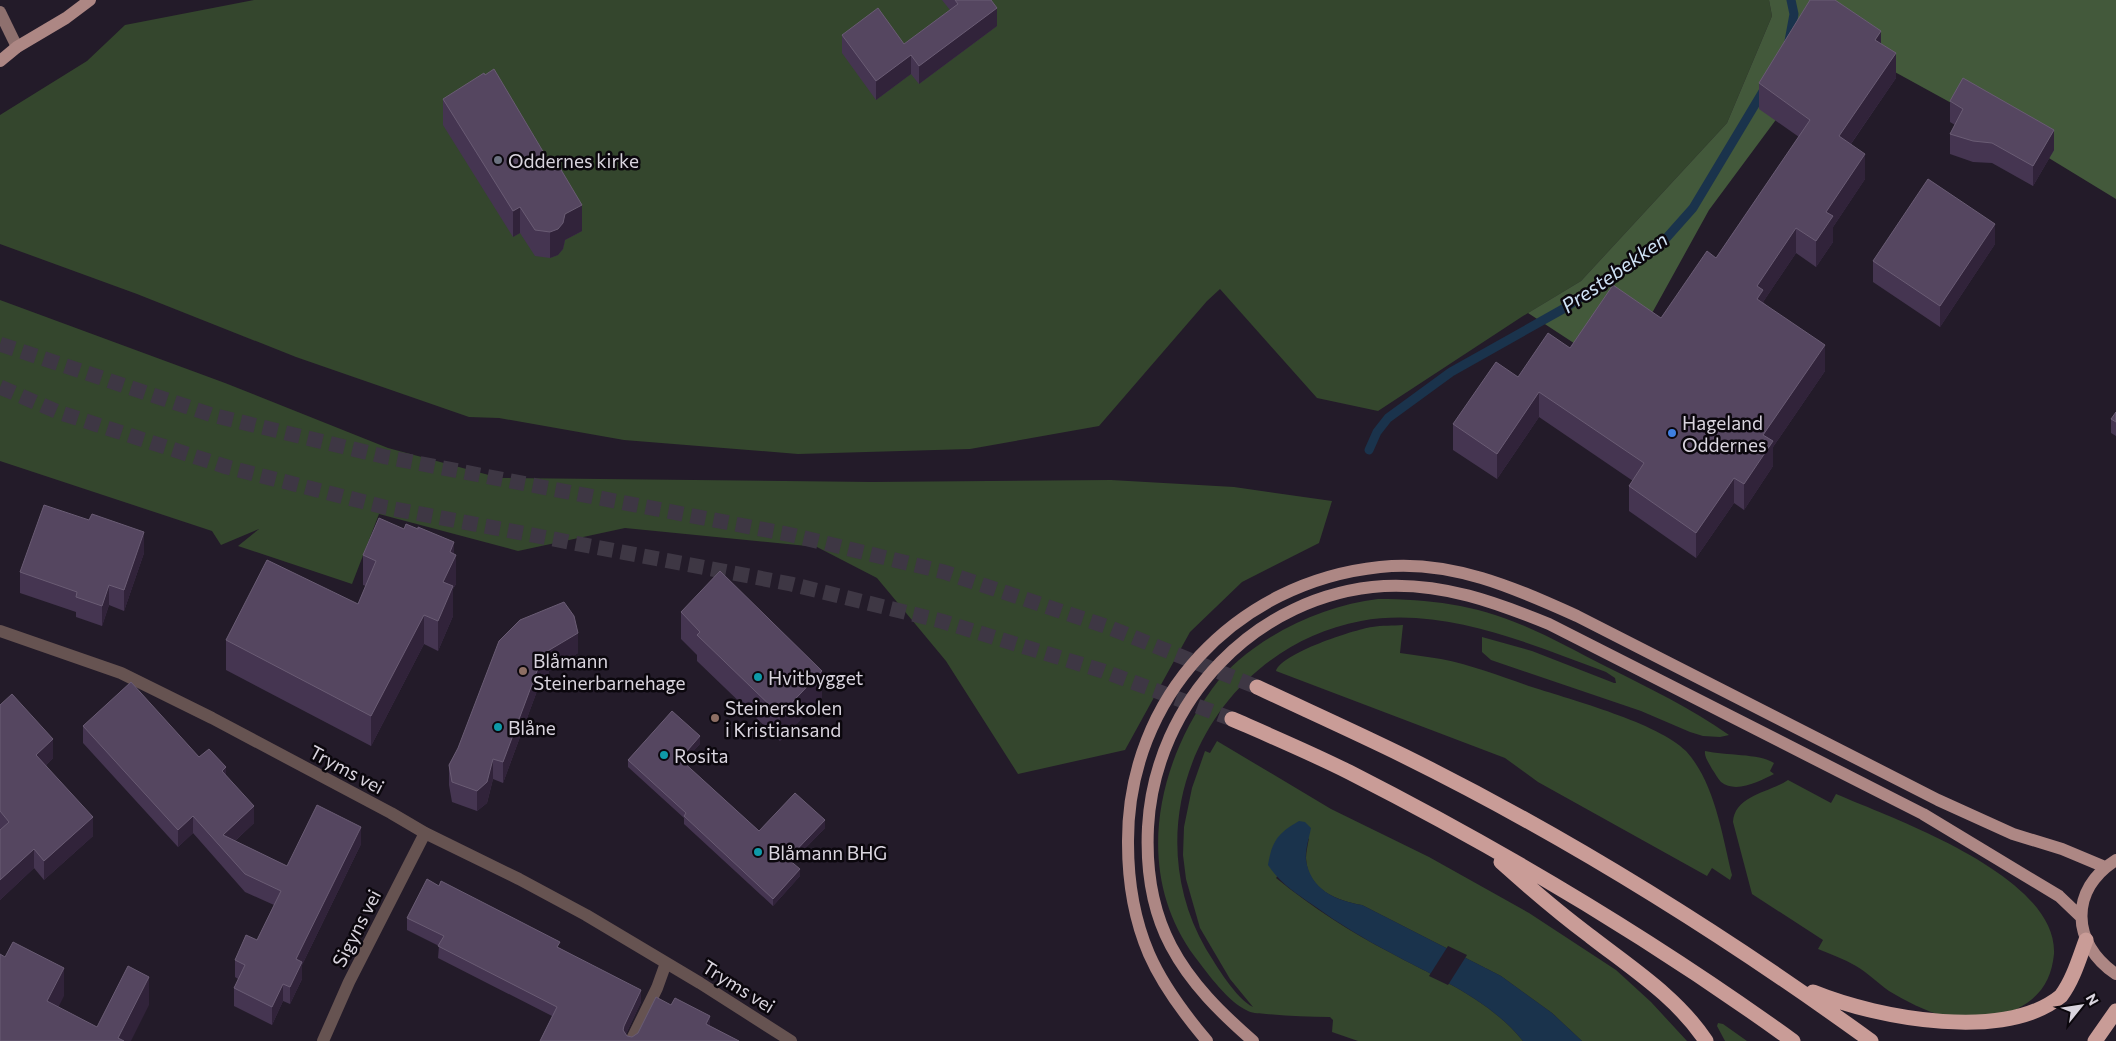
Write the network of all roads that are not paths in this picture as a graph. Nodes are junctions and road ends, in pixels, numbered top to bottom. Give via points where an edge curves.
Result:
1 (90, 0) edge
2 (0, 12) edge
3 (17, 48) junction
4 (0, 52) edge
5 (0, 61) edge
6 (0, 632) edge
7 (1257, 687) tunnel mouth
8 (1232, 719) tunnel mouth
9 (425, 834) junction
10 (1474, 838) junction
11 (2110, 864) edge
12 (2081, 917) junction
13 (2086, 940) junction
14 (666, 963) junction
15 (2116, 974) edge
16 (1793, 984) junction
17 (2116, 1011) edge
18 (323, 1041) edge
19 (631, 1041) edge
20 (791, 1041) edge
21 (1207, 1041) edge
22 (1253, 1041) edge
23 (1706, 1041) edge
24 (1793, 1041) edge
25 (1870, 1041) edge
26 (2095, 1041) edge

1 - 3 main road
2 - 3 street
3 - 4 main road
3 - 5 main road
6 - 9 street, Tryms vei via 121,673 321,775
7 - 16 highway via 1404,756 1540,828 1681,911
8 - 10 highway via 1348,772
9 - 14 street, Tryms vei via 544,892
9 - 18 street, Sigyns vei
10 - 23 highway via 1548,902 1647,979 1695,1024
10 - 24 highway via 1608,917 1725,992
11 - 12 main road via 2090,884
11 - 21 main road via 2013,834 1938,800 1577,616 1515,589 1490,580 1427,567 1381,566 1344,573 1314,580 1272,599 1216,638 1171,691 1141,753 1128,820 1130,888 1150,955 1172,996
12 - 13 main road
12 - 22 main road via 2060,896 1923,814 1549,624 1468,594 1404,586 1361,589 1300,607 1263,627 1229,653 1200,685 1173,728 1150,800 1148,864 1151,885 1171,946 1193,981 1221,1013
13 - 15 main road via 2093,955
13 - 16 highway via 2069,984 2056,1002 2032,1023 1996,1034 1950,1034 1889,1020
14 - 19 street
14 - 20 street, Tryms vei
16 - 25 highway
17 - 26 highway

